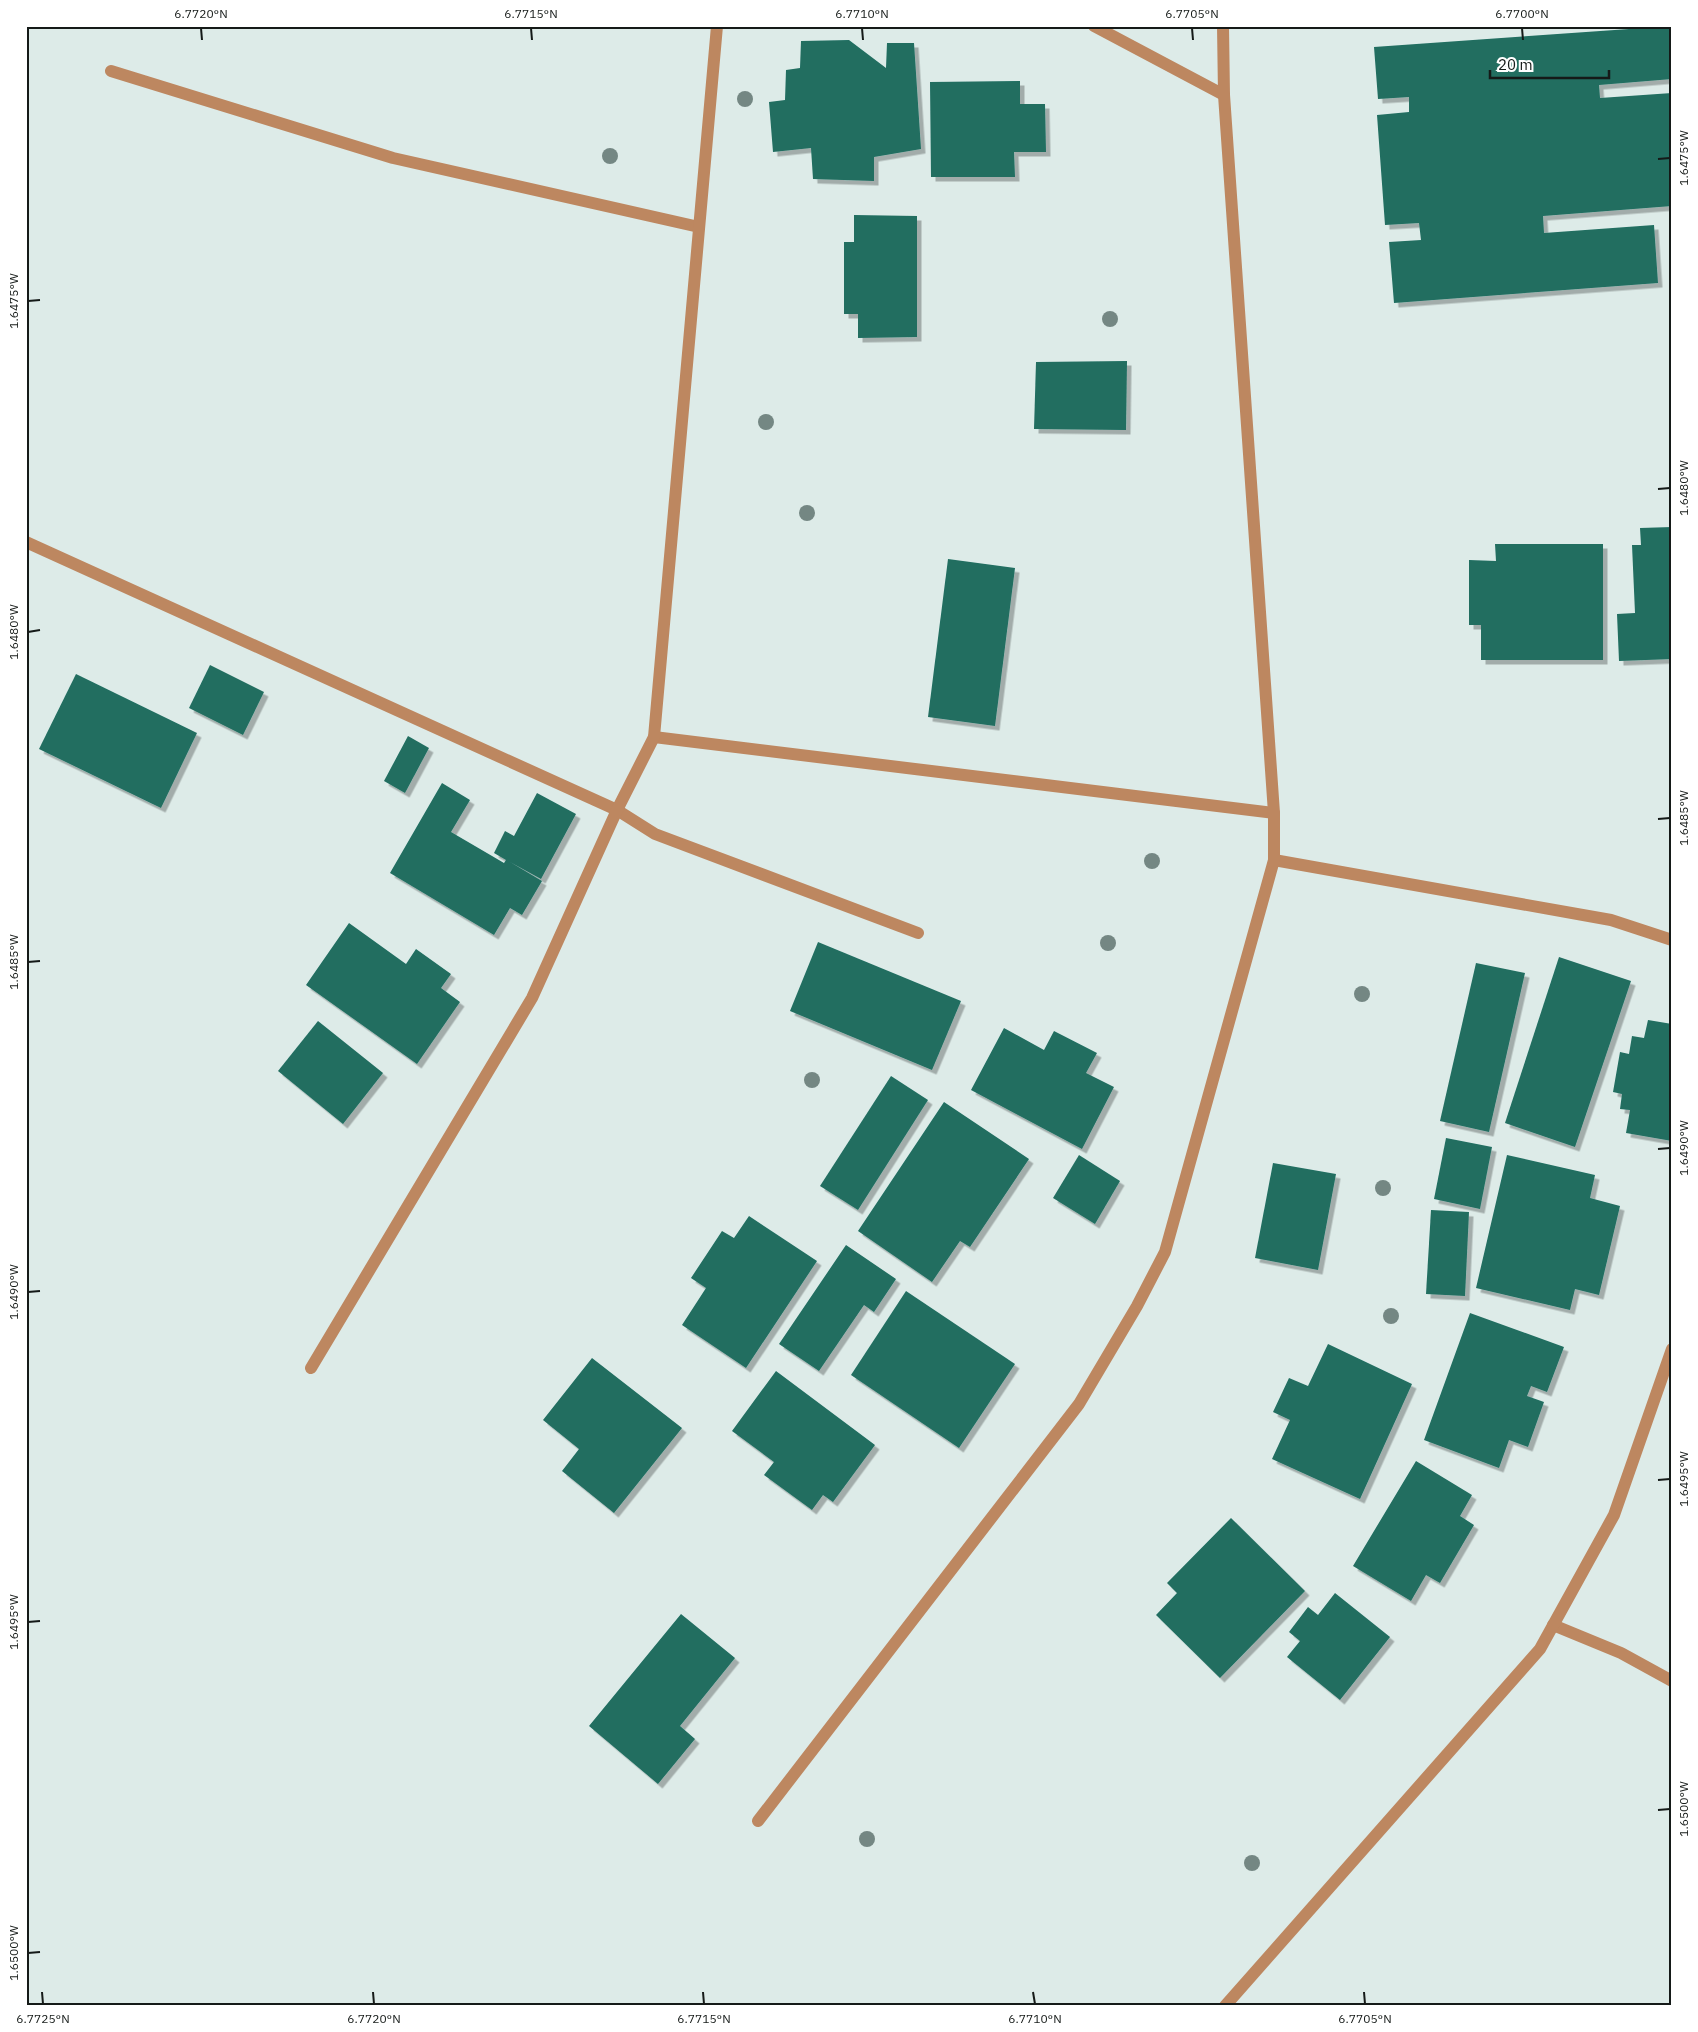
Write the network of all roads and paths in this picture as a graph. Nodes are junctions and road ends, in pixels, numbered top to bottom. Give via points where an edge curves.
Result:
1 (717, 26) edge
2 (1094, 26) edge
3 (1222, 26) edge
4 (112, 71) dead end
5 (1224, 95) junction
6 (699, 227) junction
7 (26, 542) edge
8 (654, 737) junction
9 (617, 810) junction
10 (1274, 813) junction
11 (1274, 860) junction
12 (918, 933) dead end
13 (1672, 940) edge
14 (1672, 1349) edge
15 (312, 1368) dead end
16 (1553, 1625) junction
17 (1672, 1681) edge
18 (758, 1821) dead end
19 (1225, 2006) edge

1 - 6 street
2 - 5 street
3 - 5 street
4 - 6 street via 393,158
5 - 10 street
6 - 8 street
7 - 9 street
8 - 9 street
8 - 10 street
9 - 12 street via 655,834
9 - 15 street via 532,998
10 - 11 street
11 - 13 street via 1611,920
11 - 18 street via 1165,1252 1137,1306 1079,1404
14 - 16 street via 1614,1515
16 - 17 street via 1621,1653
16 - 19 street via 1540,1648

